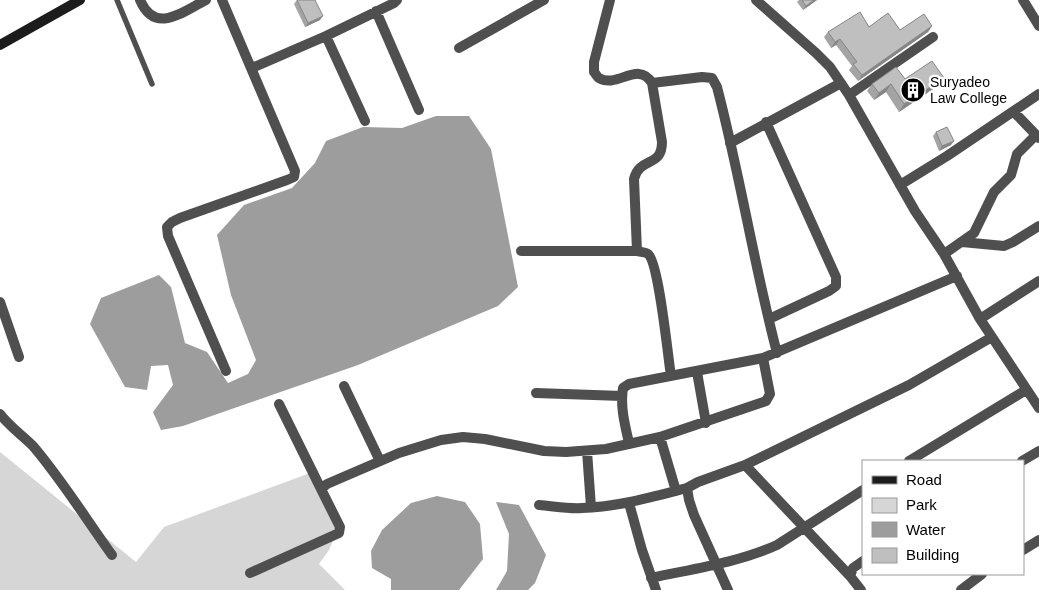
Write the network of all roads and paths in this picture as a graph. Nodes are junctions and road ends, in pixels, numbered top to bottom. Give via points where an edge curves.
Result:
1 (80, 0) edge
2 (117, 0) edge
3 (140, 0) edge
4 (206, 0) edge
5 (222, 0) edge
6 (397, 0) edge
7 (544, 0) edge
8 (610, 0) edge
9 (756, 0) edge
10 (1023, 0) edge
11 (376, 12) junction
12 (1038, 22) edge
13 (326, 36) junction
14 (933, 37) dead end
15 (0, 46) edge
16 (459, 48) dead end
17 (252, 68) junction
18 (652, 83) junction
19 (841, 83) junction
20 (152, 84) dead end
21 (1039, 94) edge
22 (849, 95) junction
23 (419, 110) dead end
24 (1014, 112) junction
25 (364, 121) dead end
26 (766, 122) junction
27 (1037, 137) edge
28 (730, 142) junction
29 (900, 185) junction
30 (1039, 226) edge
31 (962, 242) junction
32 (522, 251) dead end
33 (637, 251) junction
34 (944, 254) junction
35 (957, 276) junction
36 (1039, 281) edge
37 (0, 302) edge
38 (769, 319) junction
39 (980, 319) junction
40 (992, 337) junction
41 (777, 353) junction
42 (19, 357) dead end
43 (763, 358) junction
44 (226, 371) dead end
45 (697, 372) junction
46 (671, 376) junction
47 (344, 386) dead end
48 (1026, 390) junction
49 (536, 393) dead end
50 (622, 396) junction
51 (279, 404) dead end
52 (1039, 408) edge
53 (0, 414) edge
54 (706, 423) junction
55 (660, 437) junction
56 (629, 443) junction
57 (1039, 450) edge
58 (587, 451) junction
59 (911, 460) edge
60 (1024, 460) edge
61 (380, 461) junction
62 (745, 465) junction
63 (688, 488) junction
64 (321, 489) junction
65 (676, 491) junction
66 (862, 491) edge
67 (630, 503) junction
68 (539, 505) dead end
69 (591, 508) junction
70 (804, 528) junction
71 (1039, 540) edge
72 (1024, 549) edge
73 (112, 555) dead end
74 (862, 562) edge
75 (716, 564) junction
76 (250, 573) dead end
77 (981, 575) edge
78 (850, 576) junction
79 (650, 578) junction
80 (656, 590) edge
81 (728, 590) edge
82 (861, 590) edge
83 (961, 590) edge

1 - 15 street
2 - 20 lane
3 - 4 street via 143,8 162,20
5 - 17 street
6 - 11 street
7 - 16 street
8 - 18 street via 594,72 599,78 608,80 642,73
9 - 19 street via 816,53
10 - 12 street
11 - 13 street
11 - 23 street
13 - 17 street
13 - 25 street
14 - 22 street
17 - 44 street via 295,170 294,177 180,218 167,227
18 - 28 street via 712,78
18 - 33 street via 662,152 659,158 640,168 634,179
19 - 22 street
19 - 26 street
21 - 24 street
22 - 29 street
24 - 27 street
24 - 29 street
26 - 28 street
26 - 38 street via 836,277 836,286 829,291
27 - 31 street via 1017,154 1011,175 994,192 974,232
28 - 38 street
29 - 34 street
30 - 31 street via 1004,246
31 - 34 street
32 - 33 street
33 - 46 street via 648,254 657,277
34 - 35 street
35 - 39 street
35 - 41 street
36 - 39 street
37 - 42 street
38 - 41 street
39 - 40 street
40 - 48 street
40 - 62 street via 909,385
41 - 43 street
43 - 45 street
43 - 54 street via 770,389 766,401
45 - 46 street
45 - 54 street
46 - 50 street via 629,384 623,388
47 - 61 street
48 - 52 street
48 - 59 street
49 - 50 street
50 - 56 street
51 - 64 street
53 - 73 street via 57,477
54 - 55 street
55 - 56 street
55 - 65 street
56 - 58 street
57 - 60 street
58 - 61 street via 544,451 485,438 463,437 420,445
58 - 69 street
61 - 64 street
62 - 63 street
62 - 70 street
63 - 65 street
63 - 75 street via 694,515
64 - 76 street via 340,527 339,534
65 - 67 street
66 - 70 street
67 - 69 street
67 - 79 street
68 - 69 street
70 - 75 street via 767,550
70 - 78 street
71 - 72 street
74 - 78 street via 853,568
75 - 79 street
75 - 81 street
77 - 83 street
78 - 82 street
79 - 80 street

